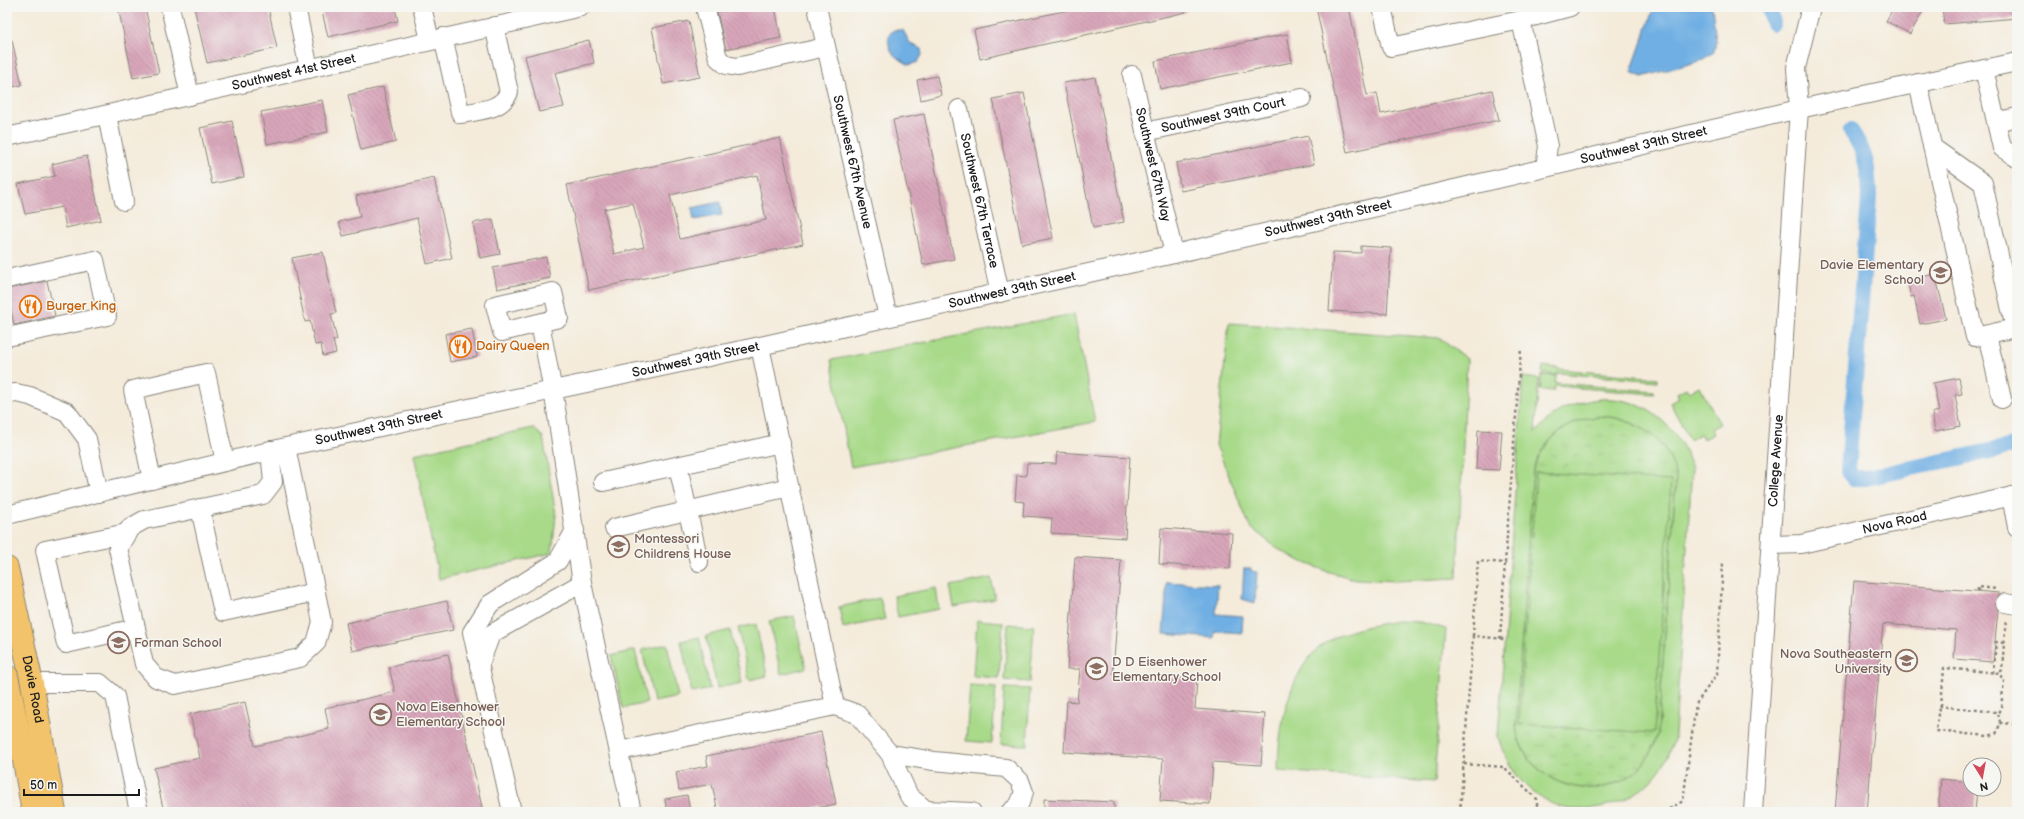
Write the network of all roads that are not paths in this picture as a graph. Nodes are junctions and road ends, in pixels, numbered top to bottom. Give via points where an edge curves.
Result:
1 (170, 7) edge
2 (296, 7) edge
3 (422, 7) edge
4 (580, 7) edge
5 (705, 7) edge
6 (816, 7) edge
7 (1382, 7) edge
8 (1570, 7) edge
9 (1811, 7) edge
10 (1521, 20) junction
11 (494, 26) junction
12 (436, 39) junction
13 (826, 47) junction
14 (2017, 62) edge
15 (309, 69) junction
16 (1984, 69) junction
17 (1132, 75) dead end
18 (1918, 83) junction
19 (190, 96) junction
20 (1302, 98) dead end
21 (959, 109) dead end
22 (1799, 109) junction
23 (106, 115) junction
24 (2017, 117) edge
25 (1996, 122) junction
26 (1145, 132) junction
27 (7, 137) edge
28 (1932, 147) junction
29 (2017, 158) edge
30 (1545, 168) junction
31 (124, 201) dead end
32 (1174, 254) junction
33 (7, 279) edge
34 (1000, 293) junction
35 (888, 317) junction
36 (540, 323) dead end
37 (1987, 335) junction
38 (7, 337) edge
39 (760, 346) junction
40 (552, 391) junction
41 (7, 394) edge
42 (2002, 399) dead end
43 (780, 443) junction
44 (278, 448) junction
45 (225, 462) junction
46 (678, 466) junction
47 (152, 480) junction
48 (603, 482) dead end
49 (789, 487) junction
50 (99, 493) junction
51 (2014, 495) edge
52 (200, 508) junction
53 (687, 510) junction
54 (7, 515) edge
55 (2017, 527) edge
56 (614, 528) dead end
57 (575, 530) junction
58 (127, 533) junction
59 (1771, 545) junction
60 (698, 562) dead end
61 (7, 568) edge
62 (582, 583) junction
63 (316, 592) junction
64 (136, 628) junction
65 (479, 666) junction
66 (7, 676) edge
67 (32, 683) junction
68 (835, 706) junction
69 (23, 738) edge
70 (619, 751) junction
71 (890, 754) junction
72 (33, 812) edge
73 (55, 812) edge
74 (140, 812) edge
75 (512, 812) edge
76 (632, 812) edge
77 (972, 812) edge
78 (1010, 812) edge
79 (1753, 812) edge

1 - 19 street
2 - 15 street
3 - 12 street
4 - 11 street, Southwest 41st Street
5 - 13 street via 718,58 726,65 737,67
6 - 13 street, Southwest 67th Avenue
7 - 10 street via 1391,47
8 - 10 street
9 - 22 street, College Avenue via 1796,68
10 - 30 street via 1548,146
11 - 12 street, Southwest 41st Street
11 - 12 street via 509,92 506,100 498,107 461,114
12 - 15 street, Southwest 41st Street
13 - 35 street, Southwest 67th Avenue
14 - 16 street, Southwest 39th Street
15 - 19 street, Southwest 41st Street
16 - 18 street, Southwest 39th Street
16 - 25 street
17 - 26 street, Southwest 67th Way
18 - 22 street, Southwest 39th Street
18 - 28 street
19 - 23 street, Southwest 41st Street
20 - 26 street, Southwest 39th Court
21 - 34 street, Southwest 67th Terrace
22 - 30 street, Southwest 39th Street
22 - 59 street, College Avenue
23 - 27 street, Southwest 41st Street
23 - 31 street
24 - 25 street
25 - 29 street via 2002,148
26 - 32 street, Southwest 67th Way
28 - 37 street via 1975,337
28 - 37 street via 1982,183 2015,328
30 - 32 street, Southwest 39th Street
32 - 34 street, Southwest 39th Street
33 - 38 street via 95,260 108,316
34 - 35 street, Southwest 39th Street
35 - 39 street, Southwest 39th Street
36 - 40 street
37 - 42 street
39 - 40 street, Southwest 39th Street
39 - 43 street
40 - 44 street, Southwest 39th Street
40 - 57 street
41 - 50 street via 16,392 30,396 67,412 87,439
43 - 46 street
43 - 49 street
44 - 45 street, Southwest 39th Street
44 - 52 street via 273,465 273,482 263,494
44 - 63 street
45 - 47 street, Southwest 39th Street
45 - 47 street via 206,373 133,390
46 - 48 street
46 - 53 street
47 - 50 street, Southwest 39th Street
49 - 53 street
49 - 68 street
50 - 54 street, Southwest 39th Street
51 - 55 street
51 - 59 street, Nova Road via 1801,544
52 - 58 street via 144,520 130,528
52 - 63 street via 223,612
53 - 56 street
53 - 60 street
57 - 62 street
57 - 65 street via 558,561 490,604 472,632
58 - 64 street via 118,548
58 - 64 street via 45,550 66,644
59 - 79 street, College Avenue
61 - 67 main road, Davie Road
62 - 65 street via 491,634
62 - 70 street
63 - 64 street via 322,622 316,643 300,658 175,685 156,678 144,664
65 - 75 street
66 - 69 main road, Davie Road
67 - 69 main road, Davie Road
67 - 74 street via 100,683 115,696
68 - 70 street
68 - 71 street via 857,714
69 - 72 main road, Davie Road
69 - 73 main road, Davie Road
70 - 76 street
71 - 77 street via 909,796 926,810
71 - 78 street via 1006,768 1020,781 1024,792 1019,805

